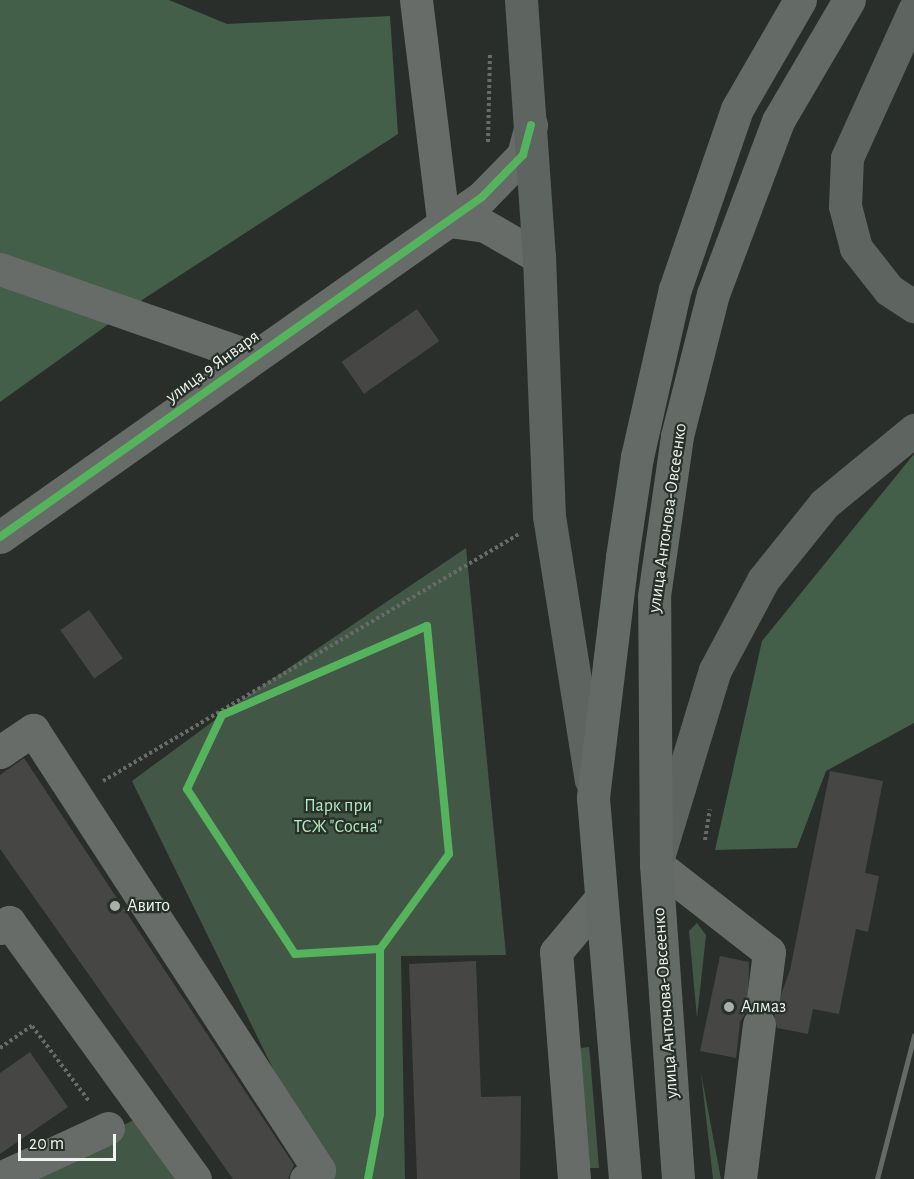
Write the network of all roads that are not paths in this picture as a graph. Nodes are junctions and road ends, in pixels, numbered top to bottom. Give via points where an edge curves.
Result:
1 (416, 0) edge
2 (521, 0) edge
3 (800, 0) edge
4 (849, 0) edge
5 (914, 10) edge
6 (531, 125) junction
7 (443, 220) junction
8 (540, 257) junction
9 (0, 268) edge
10 (914, 306) edge
11 (252, 357) junction
12 (914, 430) edge
13 (0, 537) edge
14 (0, 752) edge
15 (593, 797) junction
16 (656, 864) junction
17 (601, 898) junction
18 (0, 928) edge
19 (108, 1128) road end
20 (7, 1175) edge
21 (195, 1179) edge
22 (306, 1179) edge
23 (574, 1179) edge
24 (626, 1179) edge
25 (678, 1179) edge
26 (740, 1179) edge

1 - 7 street
2 - 6 main road
3 - 15 highway via 737,109 675,289 637,457
4 - 16 highway, улица Антонова-Овсеенко via 778,121 713,294 677,436 654,596
5 - 10 main road via 847,158 845,207 856,248 889,291
6 - 7 street, улица 9 Января via 523,155 507,174
6 - 8 main road
7 - 8 street via 485,226
7 - 11 street, улица 9 Января
8 - 15 main road via 549,516
9 - 11 street
11 - 13 street, улица 9 Января
12 - 16 main road via 824,504 763,580 715,670
14 - 22 street via 33,730 319,1170
15 - 17 highway
16 - 25 highway, улица Антонова-Овсеенко
16 - 26 street via 769,952
17 - 23 street via 556,952
17 - 24 highway
18 - 21 street via 9,922
19 - 20 street

